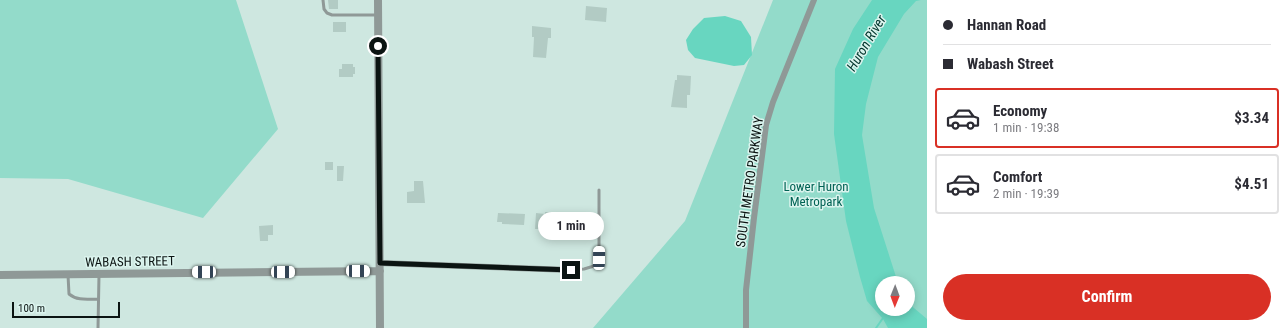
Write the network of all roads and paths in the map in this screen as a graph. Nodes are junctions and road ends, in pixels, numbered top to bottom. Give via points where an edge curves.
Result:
1 (323, 0) edge
2 (378, 0) edge
3 (814, 0) edge
4 (378, 15) junction
5 (600, 190) dead end
6 (380, 263) junction
7 (571, 270) joint
8 (380, 272) junction
9 (99, 273) junction
10 (68, 274) junction
11 (0, 275) edge
12 (98, 299) junction
13 (98, 328) edge
14 (380, 328) edge
15 (746, 328) edge

1 - 4 lane via 324,9 332,15
2 - 4 street
3 - 15 street, SOUTH METRO PARKWAY via 766,125 748,274
4 - 6 street
5 - 7 lane via 599,258 594,266
6 - 7 street
6 - 8 street
8 - 9 street, WABASH STREET
8 - 14 street
9 - 10 street, WABASH STREET
9 - 12 lane
10 - 11 street, WABASH STREET
10 - 12 lane via 69,294 79,299
12 - 13 lane

